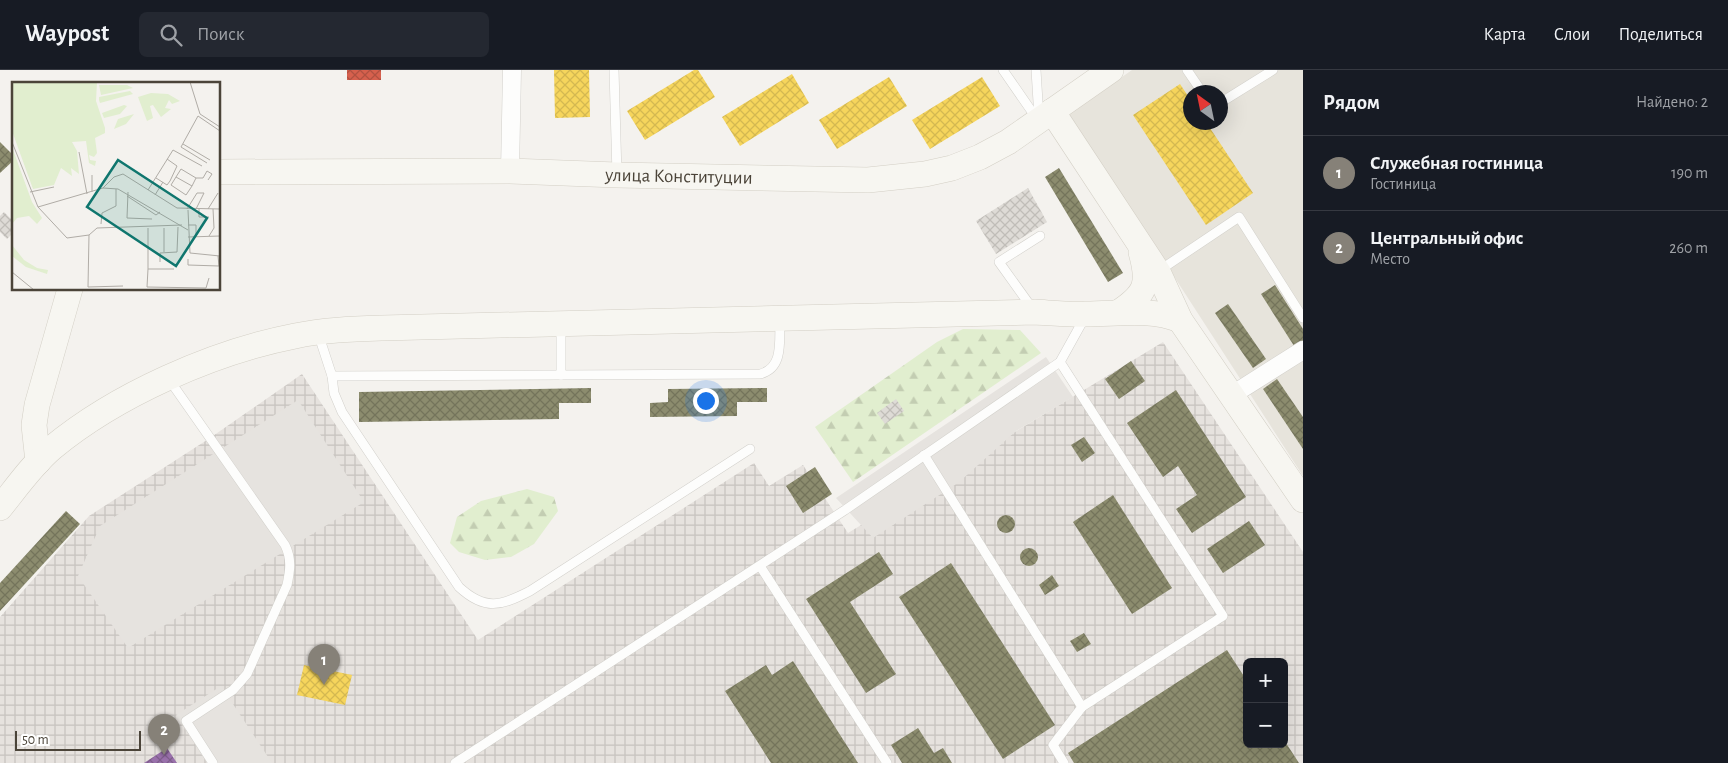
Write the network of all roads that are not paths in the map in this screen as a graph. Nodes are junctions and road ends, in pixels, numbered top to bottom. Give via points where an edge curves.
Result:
1 (512, 70) edge
2 (614, 70) edge
3 (1002, 70) edge
4 (1036, 70) edge
5 (1111, 70) edge
6 (1187, 70) edge
7 (1273, 70) edge
8 (1197, 85) edge
9 (1228, 98) edge
10 (1045, 116) junction
11 (510, 171) junction
12 (220, 172) edge
13 (617, 175) junction
14 (1040, 236) dead end
15 (1138, 240) junction
16 (1158, 272) junction
17 (70, 290) edge
18 (1035, 312) junction
19 (1119, 312) junction
20 (1086, 314) junction
21 (780, 318) junction
22 (1303, 318) edge
23 (1180, 320) junction
24 (561, 323) junction
25 (318, 333) junction
26 (1303, 350) edge
27 (1060, 362) junction
28 (562, 375) junction
29 (332, 376) junction
30 (168, 378) junction
31 (1232, 395) junction
32 (750, 449) dead end
33 (924, 455) junction
34 (38, 462) junction
35 (1303, 500) edge
36 (0, 508) edge
37 (760, 566) junction
38 (1082, 707) junction
39 (213, 763) edge
40 (456, 763) edge
41 (887, 763) edge
42 (1064, 763) edge

1 - 11 street
2 - 13 lane
3 - 10 lane
4 - 10 lane
5 - 10 street, улица Конституции
6 - 8 lane
7 - 9 lane
10 - 13 street, улица Конституции via 980,157 925,174 868,180
10 - 15 street
11 - 12 street, улица Конституции
11 - 13 street, улица Конституции
14 - 18 lane via 999,262
15 - 16 street
15 - 19 street via 1146,276 1143,291
16 - 22 lane via 1238,217
16 - 23 street
17 - 34 street via 37,405 34,425
18 - 20 street
18 - 21 street
19 - 20 street
19 - 23 street via 1159,313
20 - 27 lane
21 - 24 street
21 - 28 lane via 778,361 760,374
23 - 31 street
24 - 25 street
24 - 28 lane
25 - 29 lane
25 - 30 street via 288,337 220,356
26 - 31 street
27 - 33 lane
27 - 38 lane via 1223,616
28 - 29 lane
29 - 32 lane via 334,393 342,412 459,587 481,603 495,605 530,592
30 - 34 street via 87,422
30 - 39 lane via 290,555 287,586 247,674 233,690 186,721
31 - 35 street
33 - 37 lane
33 - 38 lane
34 - 36 street
37 - 40 lane
37 - 41 lane
38 - 42 lane via 1053,744

